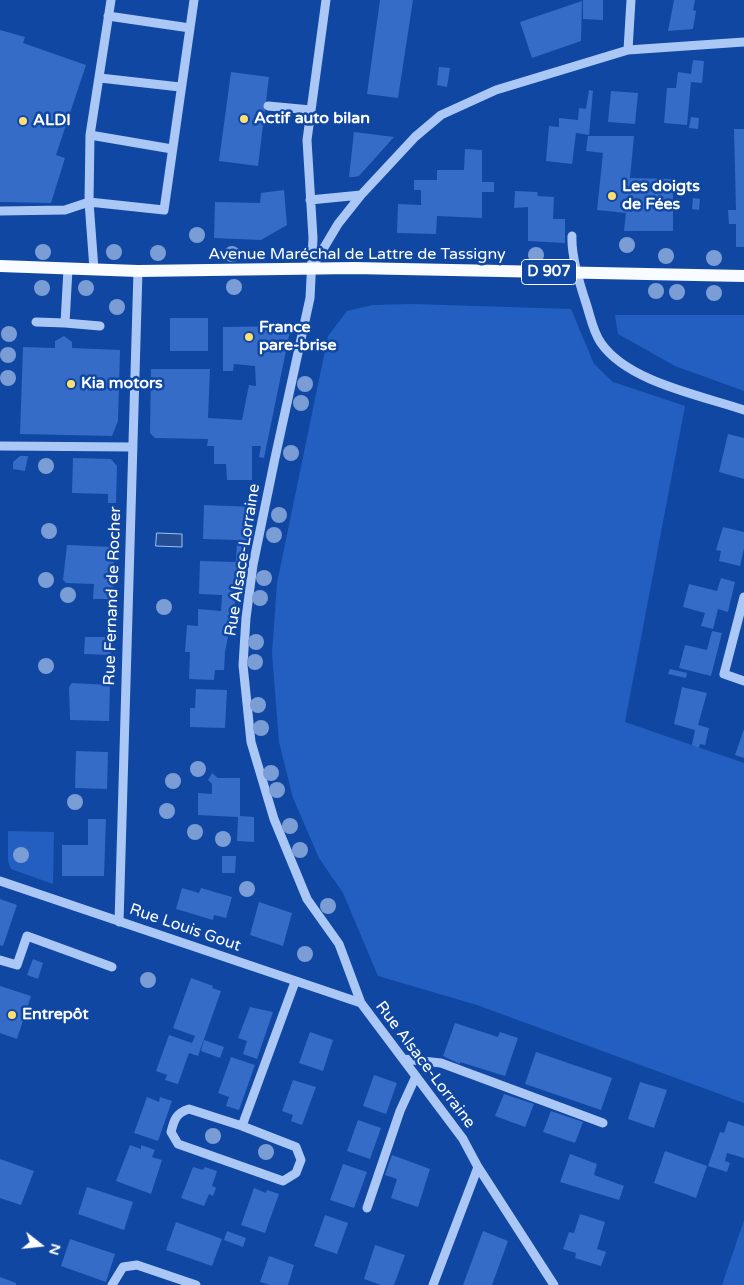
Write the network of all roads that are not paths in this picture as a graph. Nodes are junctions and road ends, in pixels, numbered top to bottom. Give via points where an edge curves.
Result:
1 (110, 0) edge
2 (194, 0) edge
3 (326, 0) edge
4 (632, 0) edge
5 (108, 16) junction
6 (190, 28) junction
7 (744, 42) edge
8 (628, 50) junction
9 (100, 78) junction
10 (180, 88) junction
11 (268, 106) dead end
12 (311, 110) junction
13 (90, 134) junction
14 (172, 149) junction
15 (361, 194) junction
16 (310, 200) junction
17 (89, 202) junction
18 (0, 211) edge
19 (572, 236) dead end
20 (0, 266) edge
21 (68, 268) junction
22 (311, 268) junction
23 (94, 270) junction
24 (138, 270) junction
25 (578, 273) junction
26 (744, 276) edge
27 (36, 322) dead end
28 (66, 324) junction
29 (100, 326) dead end
30 (744, 410) edge
31 (0, 446) edge
32 (133, 447) junction
33 (744, 597) edge
34 (744, 682) edge
35 (0, 881) edge
36 (120, 922) junction
37 (0, 960) edge
38 (112, 967) dead end
39 (295, 982) junction
40 (361, 1003) junction
41 (403, 1060) junction
42 (416, 1076) junction
43 (603, 1123) dead end
44 (242, 1126) junction
45 (478, 1166) junction
46 (367, 1208) dead end
47 (112, 1285) edge
48 (196, 1285) edge
49 (432, 1285) edge
50 (554, 1285) edge

1 - 5 street
2 - 6 street
3 - 12 street, Rue Alsace-Lorraine
4 - 8 street
5 - 6 street
5 - 9 street
6 - 10 street
7 - 8 street
8 - 15 street via 496,90 441,115 414,137
9 - 10 street
9 - 13 street
10 - 14 street
11 - 12 street
12 - 16 street, Rue Alsace-Lorraine via 307,140
13 - 14 street
13 - 17 street
14 - 17 street via 164,210
15 - 16 street
15 - 22 street
16 - 22 street, Rue Alsace-Lorraine
17 - 18 street via 65,210
17 - 23 street
19 - 25 street via 571,247
20 - 21 main road, Avenue Maréchal de Lattre de Tassigny / D 907
21 - 23 main road, Avenue Maréchal de Lattre de Tassigny / D 907
21 - 28 street
22 - 24 main road, Avenue Maréchal de Lattre de Tassigny / D 907
22 - 25 main road, Avenue Maréchal de Lattre de Tassigny / D 907
22 - 40 street, Rue Alsace-Lorraine via 310,298 254,565 243,665 251,742 274,819 307,899 339,944
23 - 24 main road, Avenue Maréchal de Lattre de Tassigny / D 907
24 - 32 street, Rue Fernand de Rocher
25 - 26 main road, Avenue Maréchal de Lattre de Tassigny / D 907
25 - 30 street via 600,342 619,363 643,377
27 - 28 street
28 - 29 street
31 - 32 street
32 - 36 street, Rue Fernand de Rocher
33 - 34 street via 724,674
35 - 36 street, Rue Louis Gout
36 - 39 street, Rue Louis Gout
37 - 38 street via 17,965 28,936
39 - 40 street, Rue Louis Gout
39 - 44 street
40 - 41 street, Rue Alsace-Lorraine
41 - 42 street, Rue Alsace-Lorraine
41 - 43 street via 441,1063
42 - 45 street, Rue Alsace-Lorraine via 463,1139
42 - 46 street via 400,1111
44 - 44 street via 189,1109 175,1117 171,1132 178,1144 283,1181 296,1173 301,1160 296,1147
45 - 49 street
45 - 50 street, Rue Alsace-Lorraine
47 - 48 street via 122,1267 137,1265

